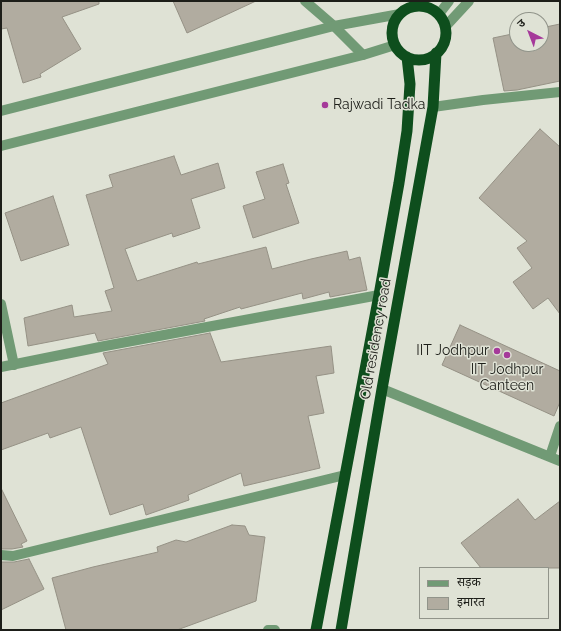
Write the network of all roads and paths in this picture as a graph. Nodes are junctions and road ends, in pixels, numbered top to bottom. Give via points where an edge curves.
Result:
1 (305, 1) edge
2 (449, 1) edge
3 (469, 1) edge
4 (430, 6) edge
5 (400, 14) junction
6 (334, 26) junction
7 (445, 27) junction
8 (395, 45) junction
9 (436, 53) junction
10 (364, 55) junction
11 (407, 57) junction
12 (560, 92) edge
13 (433, 107) junction
14 (1, 111) edge
15 (1, 146) edge
16 (380, 295) junction
17 (1, 304) edge
18 (14, 365) junction
19 (1, 367) edge
20 (382, 389) junction
21 (560, 426) edge
22 (550, 456) junction
23 (560, 461) edge
24 (345, 475) junction
25 (1, 555) edge
26 (268, 630) edge
27 (275, 630) edge
28 (316, 630) edge
29 (341, 630) edge

1 - 6 street
2 - 4 street
3 - 7 street
4 - 5 highway via 410,8
4 - 7 highway
5 - 6 street
5 - 8 highway via 394,23 392,34
6 - 10 street
6 - 14 street
7 - 9 highway via 443,46
8 - 10 street
8 - 11 highway
9 - 11 highway via 417,60
9 - 13 highway, Old residency road
10 - 15 street
11 - 16 highway, Old residency road via 410,84 407,131
12 - 13 street
13 - 20 highway, Old residency road
16 - 18 street
16 - 24 highway, Old residency road
17 - 18 street
18 - 19 street
20 - 22 street
20 - 29 highway, Old residency road
21 - 22 street
22 - 23 street
24 - 25 street via 13,556
24 - 28 highway, Old residency road
26 - 27 street

